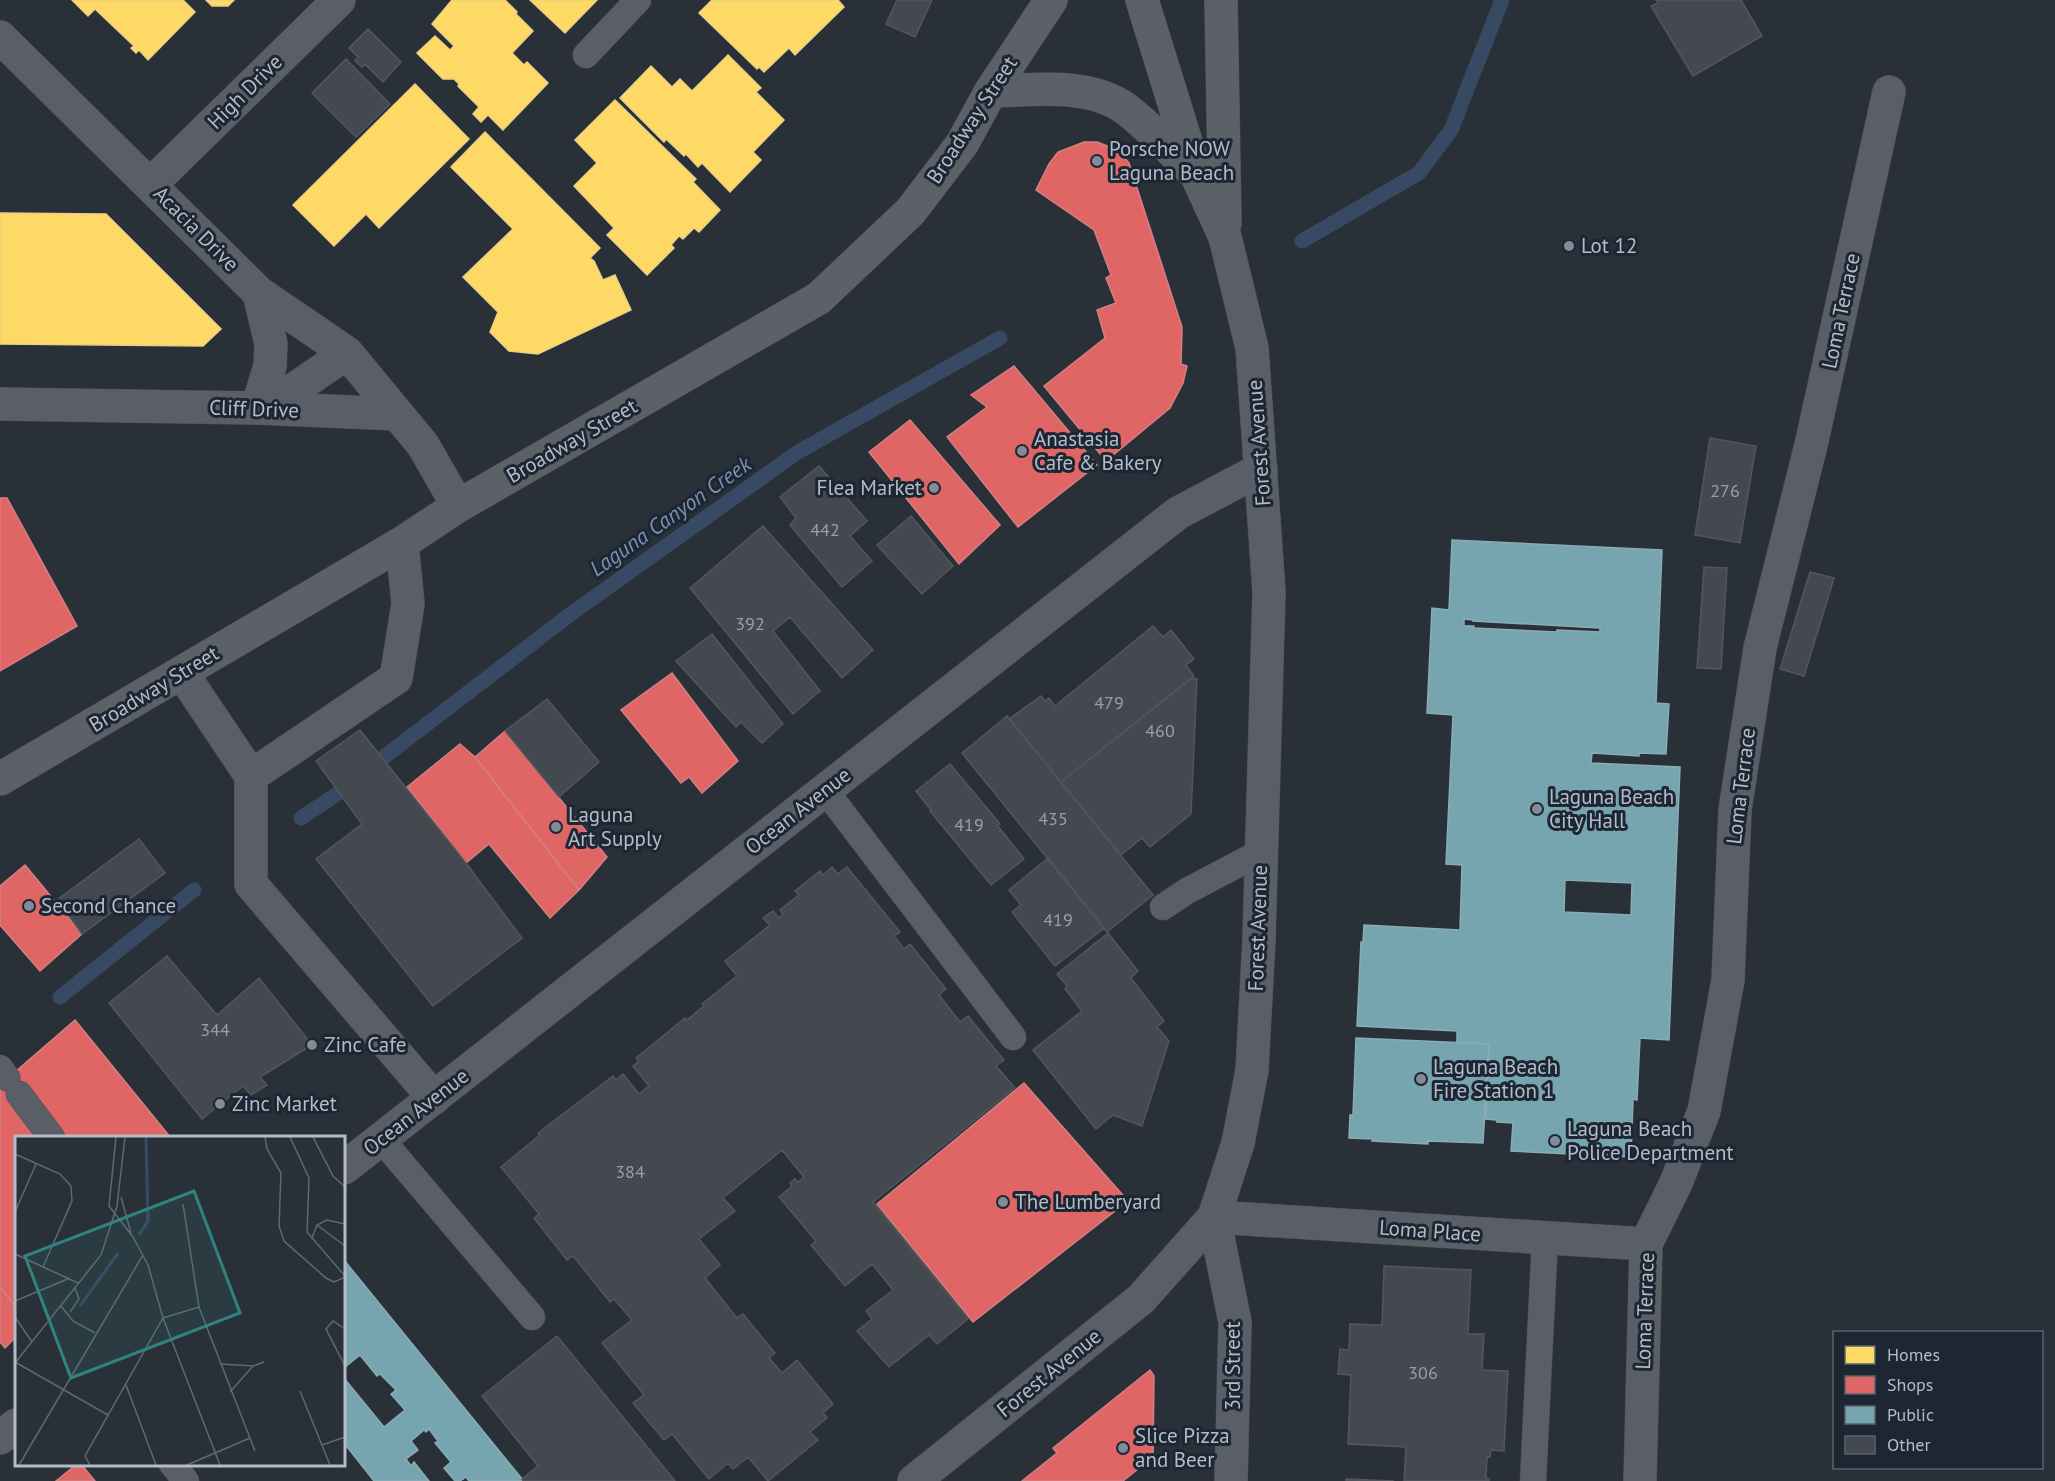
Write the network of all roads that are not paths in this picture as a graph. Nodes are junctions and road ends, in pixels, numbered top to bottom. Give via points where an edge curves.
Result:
1 (339, 0) edge
2 (638, 0) edge
3 (1051, 0) edge
4 (1142, 0) edge
5 (1221, 0) edge
6 (0, 37) edge
7 (586, 55) dead end
8 (991, 91) junction
9 (1889, 92) dead end
10 (1196, 174) junction
11 (151, 184) junction
12 (1225, 237) junction
13 (259, 293) junction
14 (347, 353) junction
15 (0, 404) edge
16 (257, 408) junction
17 (397, 414) junction
18 (1261, 469) junction
19 (458, 506) junction
20 (402, 543) junction
21 (182, 673) junction
22 (251, 776) junction
23 (0, 779) edge
24 (825, 790) junction
25 (1261, 852) junction
26 (1163, 907) dead end
27 (1014, 1037) dead end
28 (9, 1080) edge
29 (434, 1098) junction
30 (51, 1136) edge
31 (381, 1139) junction
32 (345, 1167) edge
33 (1214, 1217) junction
34 (1545, 1238) junction
35 (1646, 1244) junction
36 (532, 1317) dead end
37 (15, 1426) edge
38 (0, 1438) edge
39 (174, 1466) edge
40 (186, 1481) edge
41 (914, 1481) edge
42 (1231, 1481) edge
43 (1533, 1481) edge
44 (1640, 1481) edge

1 - 11 street, High Drive
2 - 7 lane
3 - 8 main road, Broadway Street
4 - 10 main road
5 - 12 main road
6 - 11 street, Acacia Drive
8 - 10 main road via 1047,89 1097,95 1125,108
8 - 19 main road, Broadway Street via 962,144 910,212 819,298
9 - 35 street, Loma Terrace via 1811,445 1760,648 1735,810 1728,980 1704,1111 1676,1183
10 - 12 main road
11 - 13 street, Acacia Drive
12 - 18 street, Forest Avenue via 1252,348
13 - 14 street, Acacia Drive
13 - 16 street via 271,344 270,366
14 - 16 street via 296,388
14 - 17 street, Acacia Drive
15 - 16 street, Cliff Drive
16 - 17 street, Cliff Drive
17 - 19 street via 423,446
18 - 24 street, Ocean Avenue via 1178,513
18 - 25 street, Forest Avenue via 1269,592
19 - 20 main road, Broadway Street
20 - 21 main road, Broadway Street
20 - 22 street via 408,604 396,678
21 - 22 street
21 - 23 main road, Broadway Street
22 - 29 street via 251,884
24 - 27 lane
24 - 29 street, Ocean Avenue
25 - 26 lane
25 - 33 street, Forest Avenue via 1252,1070 1238,1143
28 - 30 lane
29 - 31 street, Ocean Avenue
31 - 32 street, Ocean Avenue
31 - 36 lane
33 - 34 street, Loma Place
33 - 41 street, Forest Avenue via 1141,1299
33 - 42 street, 3rd Street via 1235,1322
34 - 35 street, Loma Place
34 - 43 lane
35 - 44 street, Loma Terrace
37 - 38 street
39 - 40 lane

